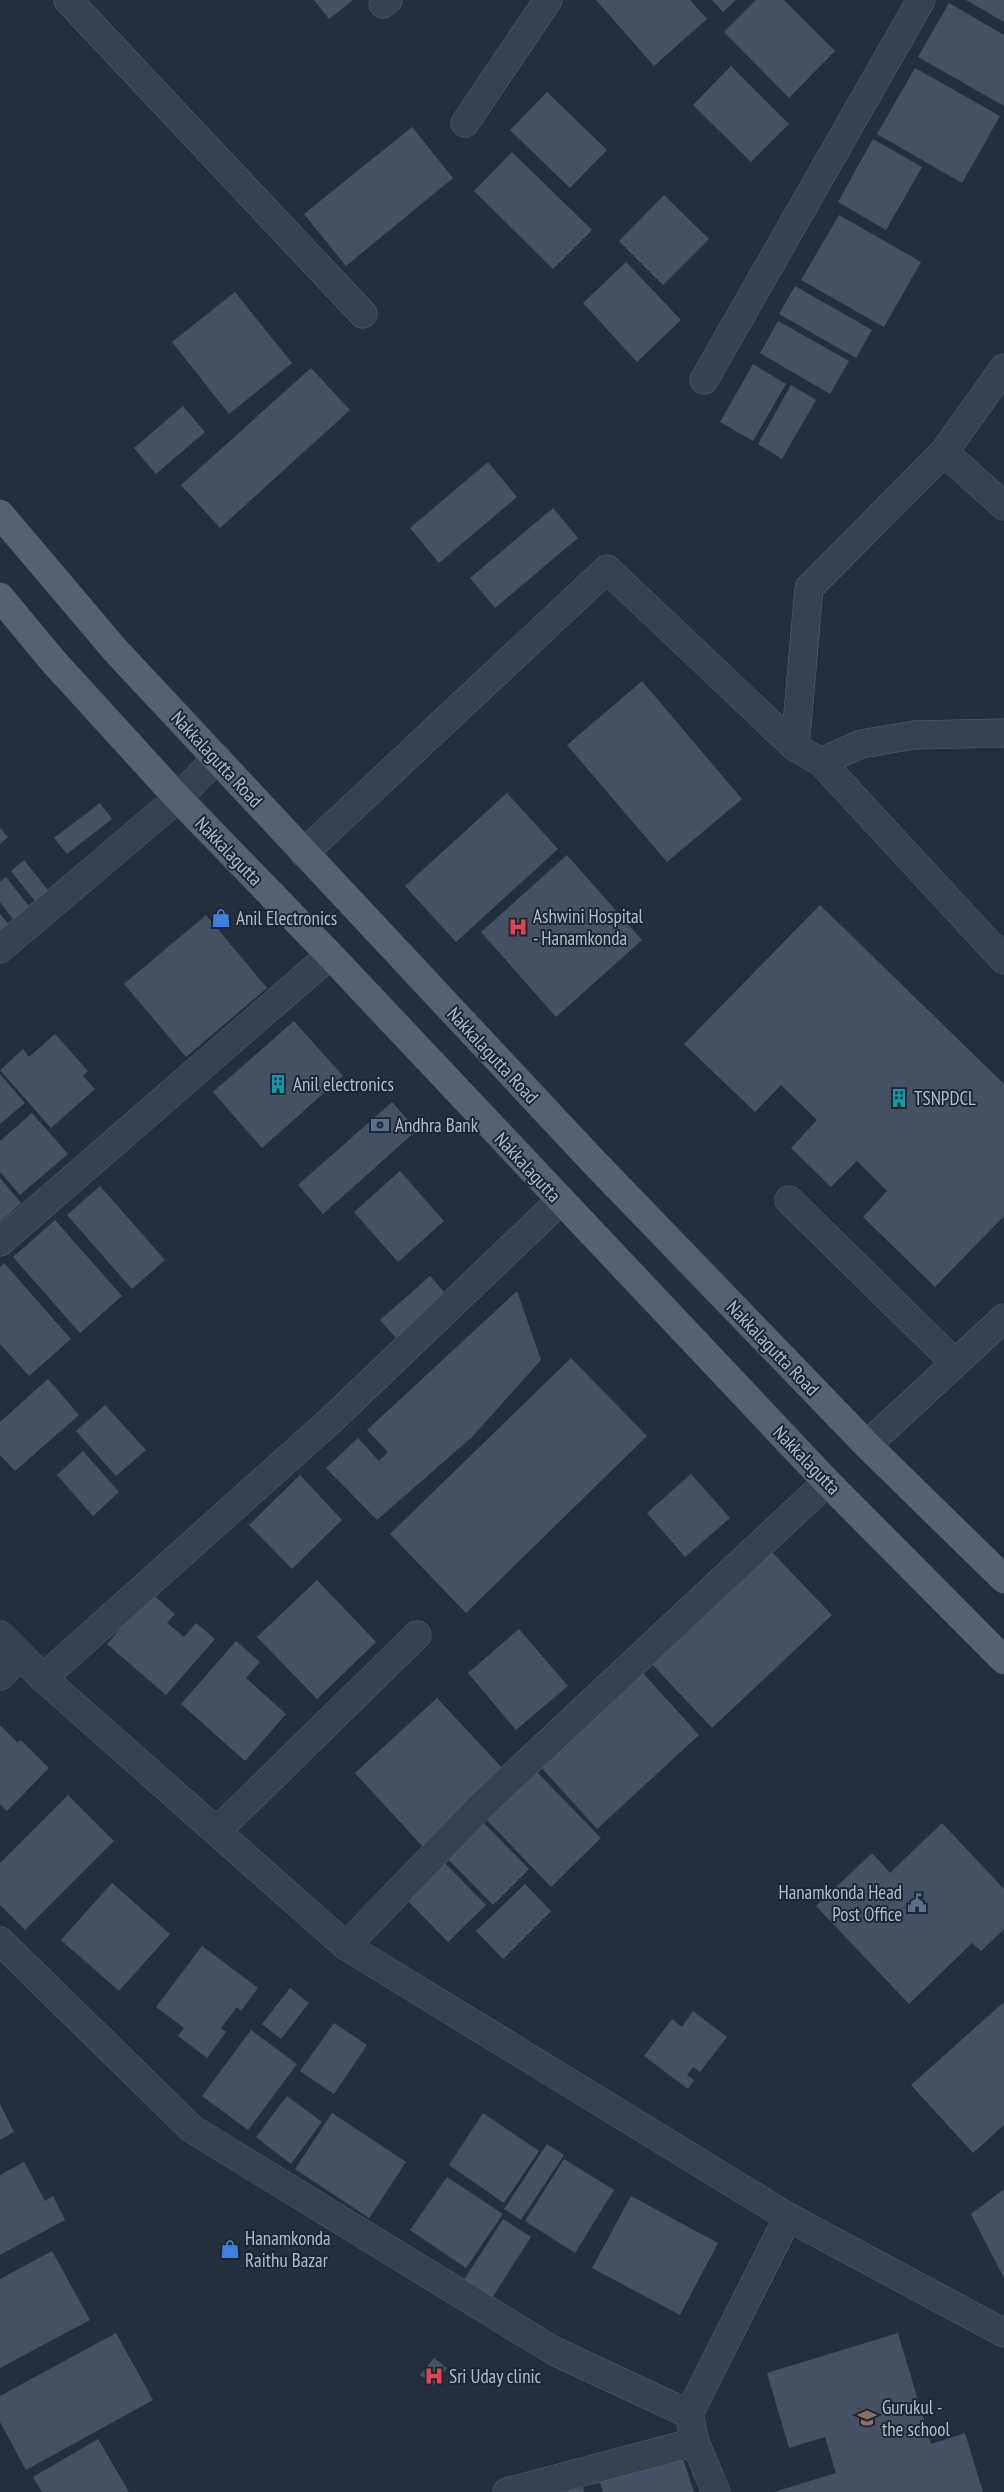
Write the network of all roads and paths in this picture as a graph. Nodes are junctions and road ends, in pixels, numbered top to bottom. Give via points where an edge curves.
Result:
1 (68, 0) edge
2 (548, 0) edge
3 (921, 0) edge
4 (465, 123) dead end
5 (363, 314) dead end
6 (1004, 368) edge
7 (704, 380) dead end
8 (944, 452) junction
9 (1004, 506) edge
10 (0, 514) edge
11 (0, 597) edge
12 (1004, 733) edge
13 (794, 747) junction
14 (217, 758) junction
15 (821, 762) junction
16 (178, 798) junction
17 (304, 852) junction
18 (0, 949) edge
19 (330, 955) junction
20 (1004, 960) edge
21 (789, 1200) dead end
22 (560, 1201) junction
23 (0, 1242) edge
24 (1004, 1318) edge
25 (955, 1363) junction
26 (867, 1445) junction
27 (827, 1482) junction
28 (1004, 1579) edge
29 (0, 1635) edge
30 (417, 1635) dead end
31 (20, 1656) junction
32 (1004, 1660) edge
33 (0, 1676) edge
34 (43, 1678) junction
35 (217, 1831) junction
36 (0, 1941) edge
37 (346, 1946) junction
38 (788, 2217) junction
39 (999, 2325) edge
40 (689, 2414) junction
41 (695, 2442) junction
42 (507, 2492) edge
43 (716, 2492) edge

1 - 5 street
2 - 4 street
3 - 7 street
6 - 8 street
8 - 9 street
8 - 13 street via 809,588
10 - 14 main road, Nakkalagutta Road via 116,651
11 - 16 main road, Nakkalagutta via 53,661
12 - 15 street via 914,735 860,744
13 - 15 street
13 - 17 street via 607,569
14 - 16 street
14 - 17 main road, Nakkalagutta Road
15 - 20 street
16 - 18 street
16 - 19 main road, Nakkalagutta
17 - 26 main road, Nakkalagutta Road via 591,1159
19 - 22 main road, Nakkalagutta
19 - 23 street
21 - 25 street
22 - 27 main road, Nakkalagutta
22 - 34 street via 330,1421
24 - 25 street
25 - 26 street
26 - 28 main road, Nakkalagutta Road
27 - 32 main road, Nakkalagutta
27 - 37 street via 482,1805
29 - 31 street
30 - 35 street
31 - 33 street
31 - 34 street
34 - 35 street
35 - 37 street
36 - 40 street via 192,2129 554,2351
37 - 38 street
38 - 39 street
38 - 40 street
40 - 41 street
41 - 42 street
41 - 43 street

